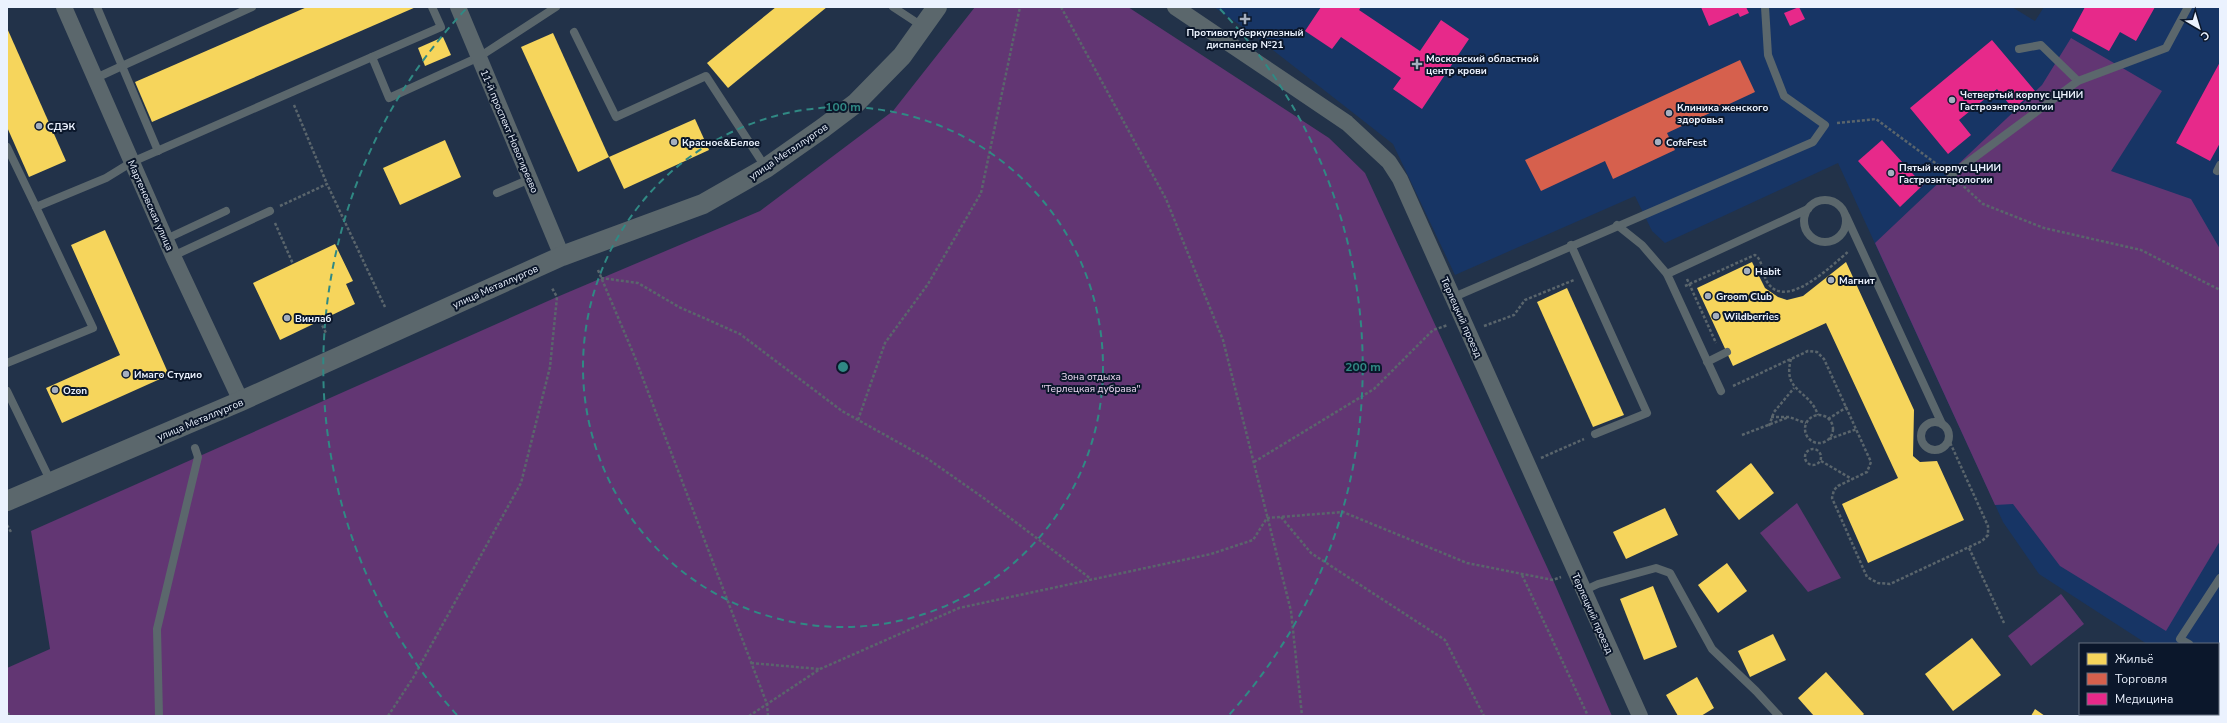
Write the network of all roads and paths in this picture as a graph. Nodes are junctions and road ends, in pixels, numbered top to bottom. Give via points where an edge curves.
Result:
1 (64, 7) edge
2 (97, 7) edge
3 (252, 7) edge
4 (432, 7) edge
5 (458, 7) edge
6 (556, 7) edge
7 (893, 7) edge
8 (937, 7) edge
9 (1020, 7) edge
10 (1061, 7) edge
11 (1175, 7) edge
12 (1765, 7) edge
13 (2188, 7) edge
14 (923, 27) junction
15 (574, 32) dead end
16 (2019, 49) dead end
17 (372, 57) junction
18 (479, 57) junction
19 (122, 66) junction
20 (96, 78) junction
21 (2078, 81) junction
22 (289, 94) junction
23 (1825, 125) junction
24 (7, 147) edge
25 (158, 151) junction
26 (132, 162) junction
27 (766, 168) junction
28 (1951, 175) junction
29 (530, 179) junction
30 (327, 184) junction
31 (497, 193) dead end
32 (36, 207) junction
33 (1808, 209) junction
34 (226, 211) dead end
35 (270, 211) junction
36 (1846, 216) junction
37 (1618, 225) junction
38 (166, 239) junction
39 (1859, 244) junction
40 (1572, 245) junction
41 (174, 256) junction
42 (562, 256) junction
43 (293, 264) dead end
44 (1682, 267) junction
45 (598, 270) dead end
46 (1667, 274) junction
47 (1585, 275) junction
48 (601, 278) junction
49 (1690, 284) junction
50 (552, 288) dead end
51 (2220, 290) edge
52 (1674, 291) junction
53 (1454, 297) junction
54 (385, 307) dead end
55 (320, 321) dead end
56 (1482, 327) dead end
57 (1452, 331) dead end
58 (326, 334) dead end
59 (1724, 354) joint
60 (1791, 359) junction
61 (1707, 362) junction
62 (7, 363) edge
63 (1740, 382) dead end
64 (1794, 388) junction
65 (7, 391) edge
66 (1721, 391) dead end
67 (241, 401) junction
68 (1846, 407) junction
69 (1818, 415) junction
70 (1771, 417) junction
71 (1789, 417) junction
72 (1828, 419) junction
73 (858, 420) junction
74 (1806, 423) junction
75 (1942, 424) junction
76 (1769, 426) junction
77 (1857, 429) junction
78 (1595, 434) joint
79 (1742, 435) dead end
80 (1948, 438) junction
81 (1828, 440) junction
82 (1820, 443) junction
83 (195, 448) dead end
84 (1817, 450) junction
85 (1821, 461) junction
86 (1254, 462) junction
87 (1526, 464) junction
88 (1853, 480) junction
89 (51, 482) junction
90 (7, 501) edge
91 (1280, 517) junction
92 (1267, 518) junction
93 (7, 525) edge
94 (11, 532) dead end
95 (1969, 548) junction
96 (1574, 570) junction
97 (1522, 574) junction
98 (2220, 578) edge
99 (1091, 579) junction
100 (1583, 591) junction
101 (2004, 623) dead end
102 (2187, 643) edge
103 (751, 663) junction
104 (820, 669) junction
105 (767, 704) junction
106 (7, 713) edge
107 (12, 716) edge
108 (159, 716) edge
109 (388, 716) edge
110 (749, 716) edge
111 (768, 716) edge
112 (1302, 716) edge
113 (1484, 716) edge
114 (1588, 716) edge
115 (1640, 716) edge
116 (1779, 716) edge

1 - 20 street, Мартеновская улица
2 - 19 lane
3 - 19 lane
4 - 17 lane via 441,27
5 - 18 street, 11-й проспект Новогиреево
6 - 18 lane
7 - 14 lane
8 - 14 street, улица Металлургов
9 - 73 path via 981,193 928,284 884,343
10 - 86 path via 1166,199 1223,340
11 - 53 street, Терлецкий проезд via 1347,123 1379,151 1400,179
12 - 23 lane via 1768,55 1784,96
13 - 21 lane via 2166,48
14 - 27 street, улица Металлургов via 902,56 856,103
15 - 27 lane via 616,117 706,76
16 - 21 lane via 2041,45
17 - 18 lane via 389,98
17 - 22 lane
18 - 29 street, 11-й проспект Новогиреево
19 - 20 lane
19 - 25 lane
20 - 26 street, Мартеновская улица
21 - 28 lane
22 - 25 lane
22 - 30 path
23 - 28 path via 1876,119
23 - 37 lane via 1813,142
24 - 32 lane
25 - 26 lane
26 - 32 lane via 106,178
26 - 38 street, Мартеновская улица
27 - 42 street, улица Металлургов via 703,204
28 - 51 path via 1983,204 2044,228 2141,250
29 - 31 lane
29 - 42 street, 11-й проспект Новогиреево
30 - 35 path
30 - 54 path
32 - 62 lane via 93,328
33 - 36 lane via 1819,201 1826,200 1839,205
33 - 36 lane via 1805,216 1806,231 1811,237 1825,243 1839,238 1844,232
33 - 44 lane
34 - 38 lane
35 - 41 lane
35 - 43 path
36 - 39 lane
37 - 40 lane
37 - 46 lane via 1645,247
38 - 41 street, Мартеновская улица
39 - 49 path via 1794,292 1780,292 1770,286 1759,259 1755,256
39 - 75 lane
40 - 47 lane
40 - 53 lane
41 - 67 street, Мартеновская улица
42 - 67 street, улица Металлургов
44 - 46 lane
44 - 49 path
45 - 48 path
46 - 52 lane
47 - 56 path via 1526,300 1514,315
47 - 78 lane via 1647,413
48 - 73 path via 638,283 679,307 740,334 842,411
48 - 103 path via 634,355
49 - 52 path
49 - 59 path
50 - 109 path via 557,297 550,367 521,483 413,678
52 - 61 lane
53 - 87 street, Терлецкий проезд
55 - 58 path
57 - 86 path via 1450,326 1445,325 1433,330 1374,389
59 - 61 lane
60 - 63 path
60 - 64 path via 1790,376
60 - 68 path via 1808,351 1821,354
61 - 66 lane
64 - 69 path via 1809,398
64 - 70 path
65 - 89 lane
67 - 89 street, улица Металлургов
68 - 72 path
68 - 77 path
69 - 72 path
69 - 74 path
70 - 71 path
70 - 76 path
71 - 74 path
71 - 76 path
72 - 81 path via 1833,427
73 - 99 path via 928,459
74 - 82 path via 1806,435 1812,442
75 - 80 lane via 1947,430
75 - 80 lane via 1928,424 1922,431 1922,440 1927,447 1936,450 1944,446
76 - 79 path
77 - 81 path
77 - 88 path via 1871,462 1867,472
78 - 87 path
80 - 95 path via 1988,526 1989,532 1985,539
81 - 82 path
82 - 84 path
83 - 108 lane via 197,463 158,629
84 - 85 path
84 - 85 path via 1809,451 1805,458 1814,466
85 - 88 path
86 - 92 path
87 - 96 street, Терлецкий проезд
88 - 95 path via 1838,486 1832,498 1867,576 1872,581 1890,584
89 - 90 street, улица Металлургов
91 - 92 path
91 - 97 path via 1343,512 1467,563
91 - 113 path via 1311,554 1445,640
92 - 99 path via 1253,540 1211,554
92 - 112 path via 1291,611
93 - 94 path
95 - 101 path
96 - 97 path via 1553,580
96 - 100 street, Терлецкий проезд
97 - 114 path
98 - 102 lane via 2180,639
99 - 104 path via 959,608
100 - 115 street, Терлецкий проезд
100 - 116 lane via 1598,584 1656,568 1670,573 1712,649
103 - 104 path
103 - 105 path
104 - 105 path
105 - 110 path
105 - 111 path
106 - 107 path

